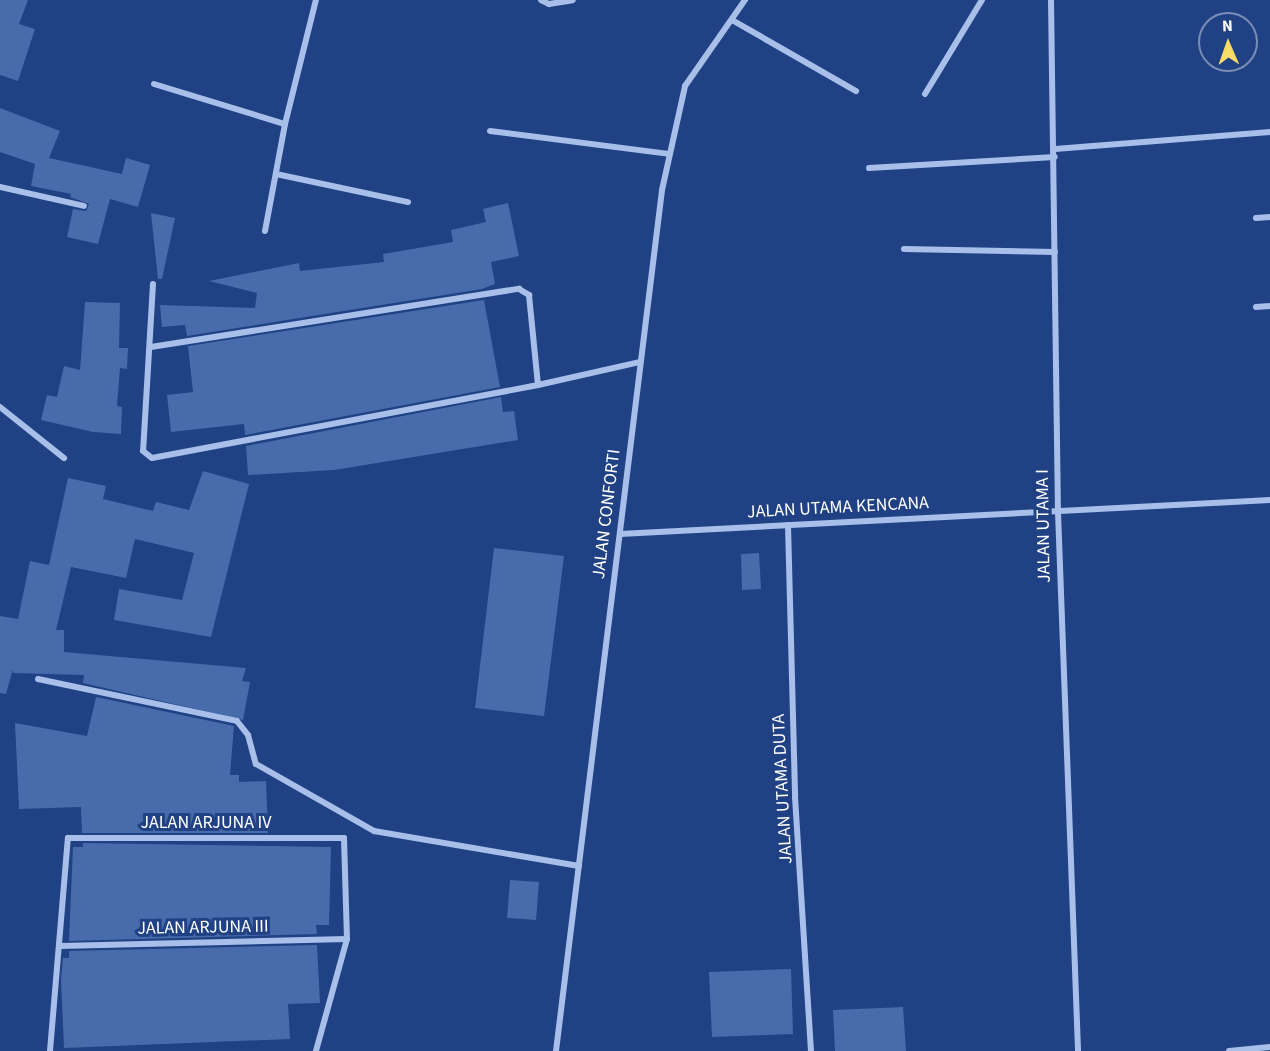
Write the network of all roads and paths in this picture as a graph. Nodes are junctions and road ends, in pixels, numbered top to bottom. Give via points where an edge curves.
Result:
1 (316, 0) edge
2 (541, 0) edge
3 (573, 0) edge
4 (745, 0) edge
5 (982, 0) edge
6 (1051, 0) edge
7 (732, 20) junction
8 (154, 84) dead end
9 (856, 91) dead end
10 (925, 94) dead end
11 (285, 124) junction
12 (490, 131) dead end
13 (1270, 132) edge
14 (1055, 149) junction
15 (669, 154) junction
16 (1055, 157) junction
17 (869, 168) dead end
18 (276, 174) junction
19 (0, 187) edge
20 (408, 202) dead end
21 (84, 206) dead end
22 (1270, 217) edge
23 (1256, 218) dead end
24 (265, 231) dead end
25 (904, 249) dead end
26 (1055, 252) junction
27 (153, 284) dead end
28 (1270, 306) edge
29 (1256, 307) dead end
30 (151, 347) junction
31 (640, 362) junction
32 (538, 386) junction
33 (0, 407) edge
34 (64, 458) dead end
35 (1270, 500) edge
36 (1058, 512) junction
37 (788, 525) junction
38 (620, 534) junction
39 (38, 679) dead end
40 (579, 866) junction
41 (347, 939) junction
42 (60, 946) junction
43 (1270, 1047) edge
44 (50, 1051) edge
45 (316, 1051) edge
46 (556, 1051) edge
47 (811, 1051) edge
48 (1078, 1051) edge
49 (1229, 1051) edge

1 - 11 street
2 - 3 street via 549,4
4 - 7 street, JALAN CONFORTI
5 - 10 street
6 - 14 street, JALAN UTAMA I
7 - 9 street
7 - 15 street, JALAN CONFORTI via 685,86
8 - 11 street
11 - 18 street
12 - 15 street
13 - 14 street
14 - 16 street, JALAN UTAMA I
15 - 31 street, JALAN CONFORTI
16 - 17 street
16 - 26 street, JALAN UTAMA I
18 - 20 street
18 - 24 street
19 - 21 street
22 - 23 street
25 - 26 street
26 - 36 street, JALAN UTAMA I
27 - 30 street
28 - 29 street
30 - 32 street via 519,289 529,295
30 - 32 street via 144,451 152,458
31 - 32 street
31 - 38 street, JALAN CONFORTI
33 - 34 street
35 - 36 street, JALAN UTAMA KENCANA
36 - 37 street, JALAN UTAMA KENCANA
36 - 48 street, JALAN UTAMA I
37 - 38 street, JALAN UTAMA KENCANA
37 - 47 street, JALAN UTAMA DUTA via 795,797
38 - 40 street, JALAN CONFORTI
39 - 40 street via 237,721 248,735 256,764 374,831
40 - 46 street, JALAN CONFORTI
41 - 42 street, JALAN ARJUNA III
41 - 42 street, JALAN ARJUNA IV via 345,838 68,838
41 - 45 street
42 - 44 street via 53,986
43 - 49 street

